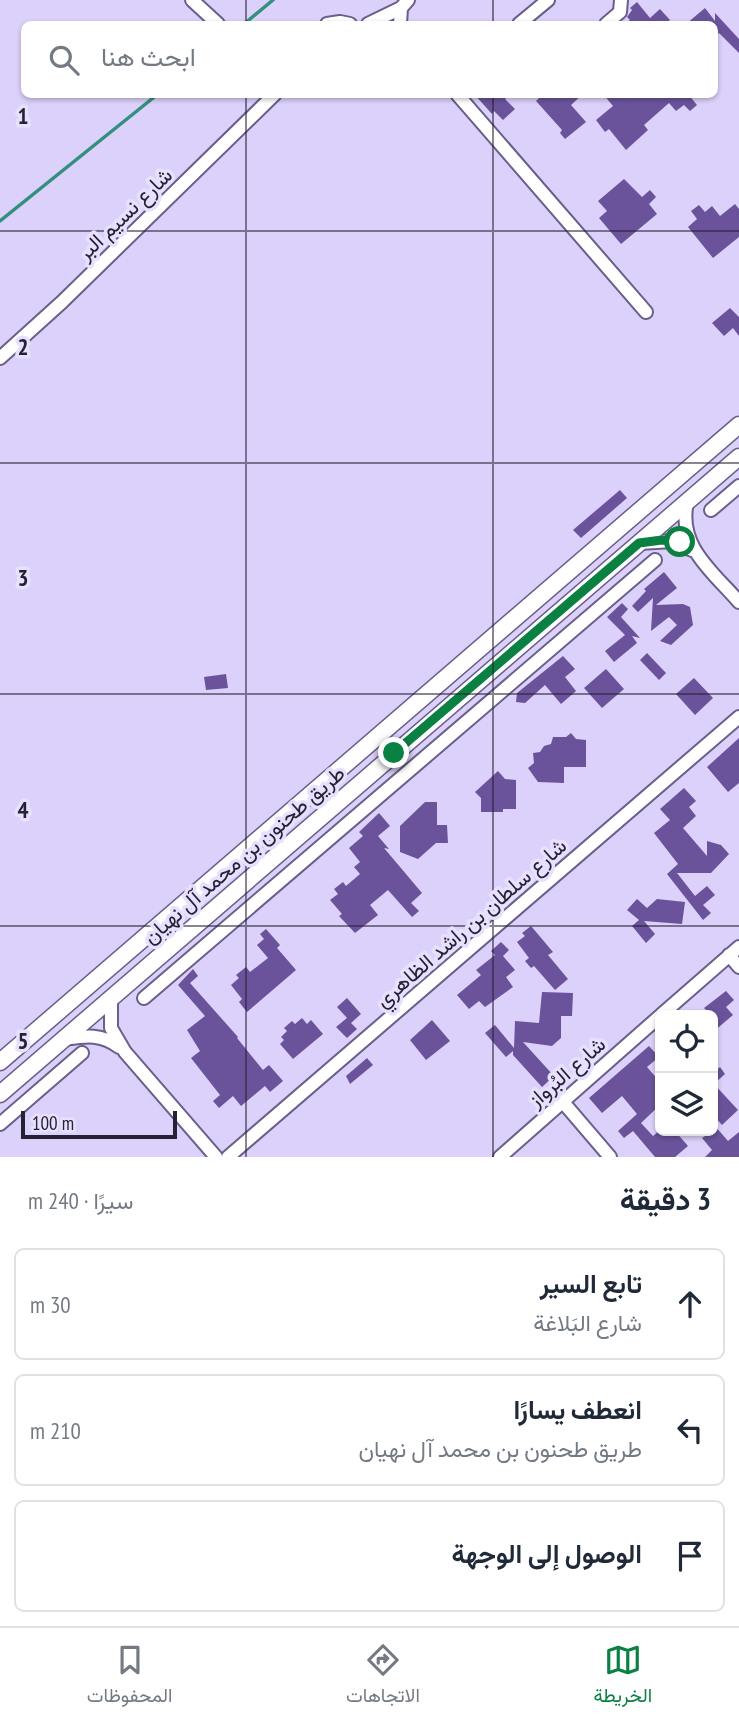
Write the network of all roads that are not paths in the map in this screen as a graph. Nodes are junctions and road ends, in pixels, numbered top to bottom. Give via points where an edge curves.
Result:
1 (192, 0) edge
2 (548, 0) edge
3 (621, 0) edge
4 (405, 4) edge
5 (215, 21) edge
6 (374, 21) edge
7 (401, 21) edge
8 (523, 21) edge
9 (610, 21) edge
10 (271, 98) edge
11 (460, 98) edge
12 (646, 312) dead end
13 (0, 358) edge
14 (739, 425) edge
15 (739, 457) edge
16 (739, 486) edge
17 (687, 502) junction
18 (711, 510) dead end
19 (639, 543) junction
20 (696, 554) junction
21 (655, 560) dead end
22 (739, 602) edge
23 (413, 706) junction
24 (739, 717) edge
25 (412, 737) junction
26 (394, 753) junction
27 (418, 762) junction
28 (324, 815) junction
29 (734, 951) edge
30 (739, 967) edge
31 (144, 998) dead end
32 (111, 999) junction
33 (668, 1010) edge
34 (655, 1021) edge
35 (64, 1039) junction
36 (125, 1052) junction
37 (82, 1053) dead end
38 (0, 1062) edge
39 (0, 1094) edge
40 (563, 1102) junction
41 (0, 1124) edge
42 (216, 1157) edge
43 (228, 1157) edge
44 (500, 1157) edge
45 (610, 1157) edge

1 - 5 street
2 - 8 street
3 - 9 street via 620,12
4 - 6 street
4 - 7 street
10 - 13 street, شارع نسيم البر
11 - 12 street
14 - 23 main road, طريق طحنون بن محمد آل نهيان
15 - 17 main road, طريق طحنون بن محمد آل نهيان
16 - 18 street
17 - 19 main road, طريق طحنون بن محمد آل نهيان
17 - 20 street via 685,528
19 - 20 street via 673,541
19 - 25 main road, طريق طحنون بن محمد آل نهيان
20 - 22 street
21 - 27 street
23 - 28 main road via 393,734 323,797
23 - 38 main road, طريق طحنون بن محمد آل نهيان
24 - 43 street, شارع سلطان بن راشد الظاهري
25 - 26 main road, طريق طحنون بن محمد آل نهيان
25 - 27 street
26 - 27 street
26 - 28 main road, طريق طحنون بن محمد آل نهيان
27 - 31 street
28 - 32 main road, طريق طحنون بن محمد آل نهيان
29 - 30 street
29 - 33 street, شارع البُرواز
32 - 35 main road, طريق طحنون بن محمد آل نهيان
32 - 36 street via 111,1028
34 - 40 street, شارع البُرواز
35 - 36 street via 97,1035
35 - 39 main road, طريق طحنون بن محمد آل نهيان
36 - 42 street
37 - 41 street
40 - 44 street, شارع البُرواز
40 - 45 street

